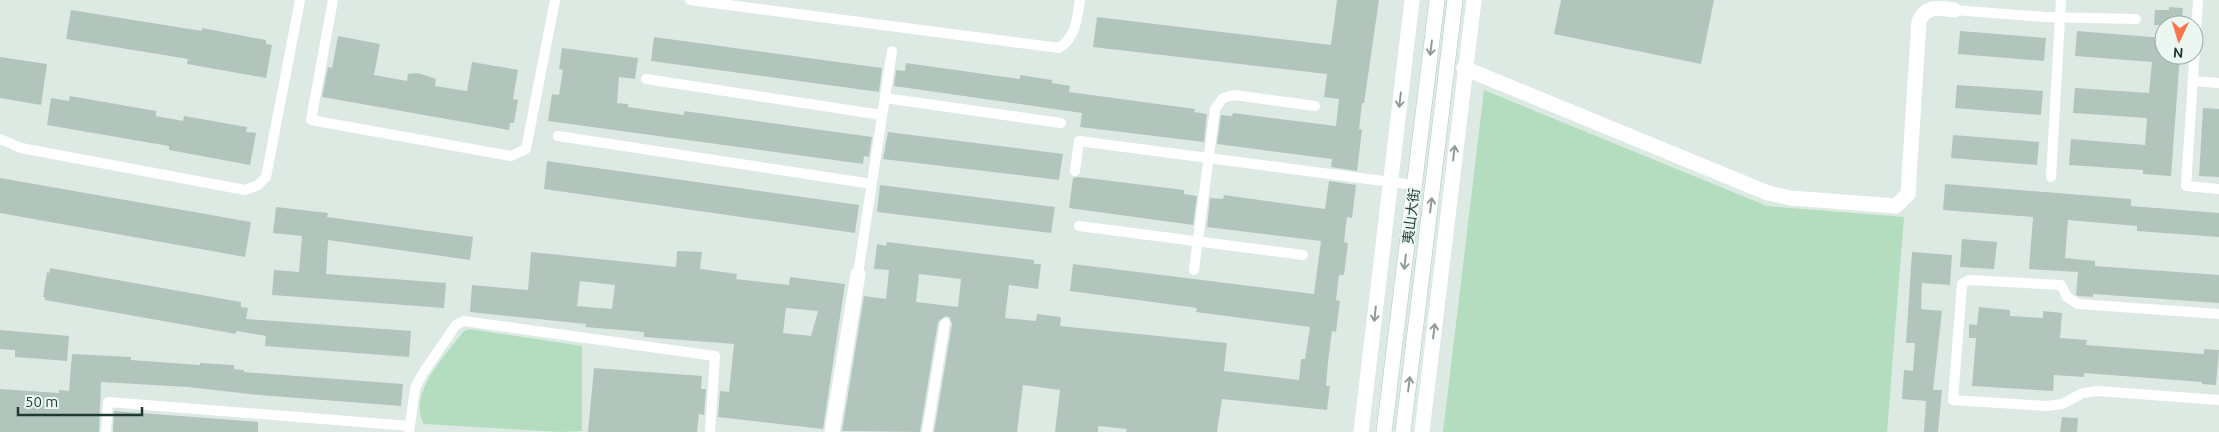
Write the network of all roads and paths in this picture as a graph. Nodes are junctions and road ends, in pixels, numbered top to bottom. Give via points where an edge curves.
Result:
1 (300, 0) edge
2 (333, 0) edge
3 (555, 0) edge
4 (690, 0) edge
5 (1080, 0) edge
6 (1412, 0) edge
7 (1437, 0) edge
8 (1455, 0) edge
9 (1474, 0) edge
10 (2062, 0) edge
11 (2198, 0) edge
12 (1954, 10) joint
13 (2060, 17) junction
14 (2136, 19) dead end
15 (892, 51) dead end
16 (1464, 68) junction
17 (646, 79) dead end
18 (2193, 81) junction
19 (2219, 83) edge
20 (885, 98) junction
21 (1315, 106) dead end
22 (882, 115) junction
23 (1061, 122) dead end
24 (558, 136) dead end
25 (0, 139) edge
26 (1208, 158) junction
27 (1075, 171) dead end
28 (2051, 177) dead end
29 (1390, 182) junction
30 (872, 184) junction
31 (1414, 185) junction
32 (2219, 189) edge
33 (1080, 226) dead end
34 (1197, 241) junction
35 (1303, 255) dead end
36 (1194, 270) dead end
37 (858, 274) joint
38 (2219, 314) edge
39 (945, 324) dead end
40 (2219, 400) edge
41 (410, 429) edge
42 (106, 432) edge
43 (710, 432) edge
44 (832, 432) edge
45 (927, 432) edge
46 (1361, 432) edge
47 (1384, 432) edge
48 (1403, 432) edge
49 (1422, 432) edge

1 - 25 lane via 266,177 258,185 245,190 22,148
2 - 3 lane via 311,120 511,156 526,149
4 - 5 lane via 1059,48 1072,35
6 -> 29 street
7 -> 31 street, 夷山大街
48 -> 8 street, 夷山大街
9 - 16 street
10 - 13 lane
11 - 18 lane
12 - 13 lane
12 - 16 street via 1934,8 1922,14 1919,21 1908,194 1896,206 1791,198 1768,193
13 - 14 lane
13 - 28 lane
15 - 20 lane
49 -> 16 street
17 - 22 lane
18 - 19 lane
18 - 32 lane via 2186,186
20 - 22 lane
20 - 23 lane
21 - 26 lane via 1234,95 1223,98 1215,109
22 - 30 lane
24 - 30 lane
26 - 27 lane via 1079,141
26 - 29 lane
26 - 34 lane
29 - 31 lane
29 -> 46 street
30 - 37 lane
31 -> 47 street, 夷山大街
33 - 34 lane
34 - 35 lane
34 - 36 lane
37 - 44 street
38 - 40 lane via 2078,304 2067,297 2062,285 1969,280 1962,284 1954,400 2046,406 2062,404 2083,392 2097,391
39 - 45 lane
41 - 42 lane via 108,402
41 - 43 lane via 415,388 456,326 464,321 715,356

